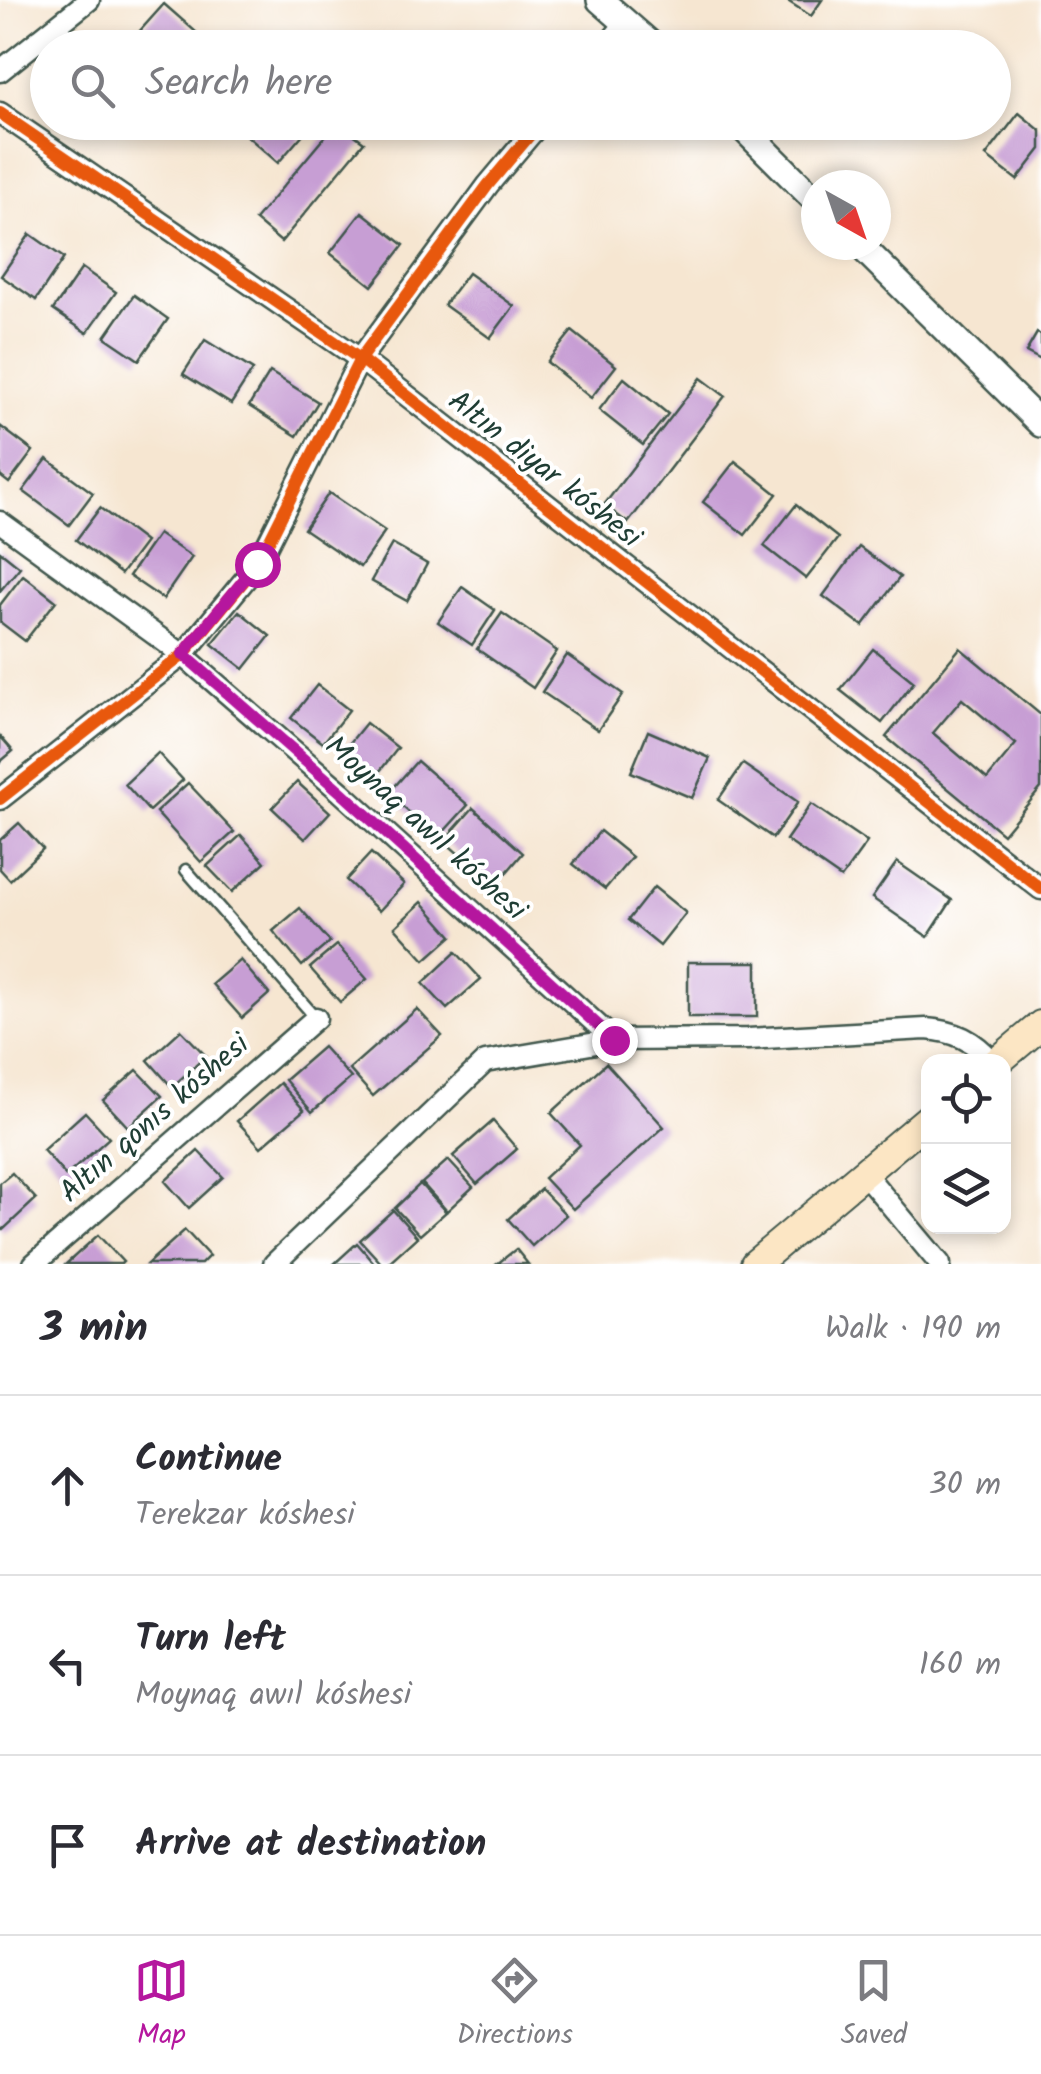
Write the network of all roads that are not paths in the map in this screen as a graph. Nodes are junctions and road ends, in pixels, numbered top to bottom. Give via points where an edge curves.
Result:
1 (89, 0) edge
2 (600, 0) edge
3 (626, 23) junction
4 (51, 30) edge
5 (620, 30) edge
6 (634, 30) edge
7 (30, 47) edge
8 (0, 71) edge
9 (0, 113) edge
10 (30, 134) edge
11 (40, 140) edge
12 (526, 140) edge
13 (755, 140) edge
14 (801, 186) edge
15 (875, 260) edge
16 (360, 359) junction
17 (1041, 424) edge
18 (0, 522) edge
19 (183, 654) junction
20 (0, 799) edge
21 (186, 870) dead end
22 (1041, 889) edge
23 (316, 1018) joint
24 (1041, 1025) edge
25 (614, 1040) junction
26 (988, 1054) edge
27 (1006, 1054) edge
28 (921, 1125) edge
29 (864, 1173) junction
30 (34, 1264) edge
31 (274, 1264) edge
32 (755, 1264) edge
33 (940, 1264) edge

1 - 4 street
2 - 3 street
3 - 5 street
3 - 6 street
7 - 8 street
9 - 10 street, Altın diyar kóshesi
11 - 16 street, Altın diyar kóshesi
12 - 16 street
13 - 14 street
15 - 17 street
16 - 19 street via 257,564
16 - 22 street, Altın diyar kóshesi
18 - 19 street, Moynaq awıl kóshesi
19 - 20 street
19 - 25 street, Moynaq awıl kóshesi
21 - 23 lane
23 - 30 street, Altın qonıs kóshesi
24 - 27 main road
25 - 26 street via 944,1030 974,1040
25 - 31 street via 485,1062
28 - 29 main road
29 - 32 main road
29 - 33 street

